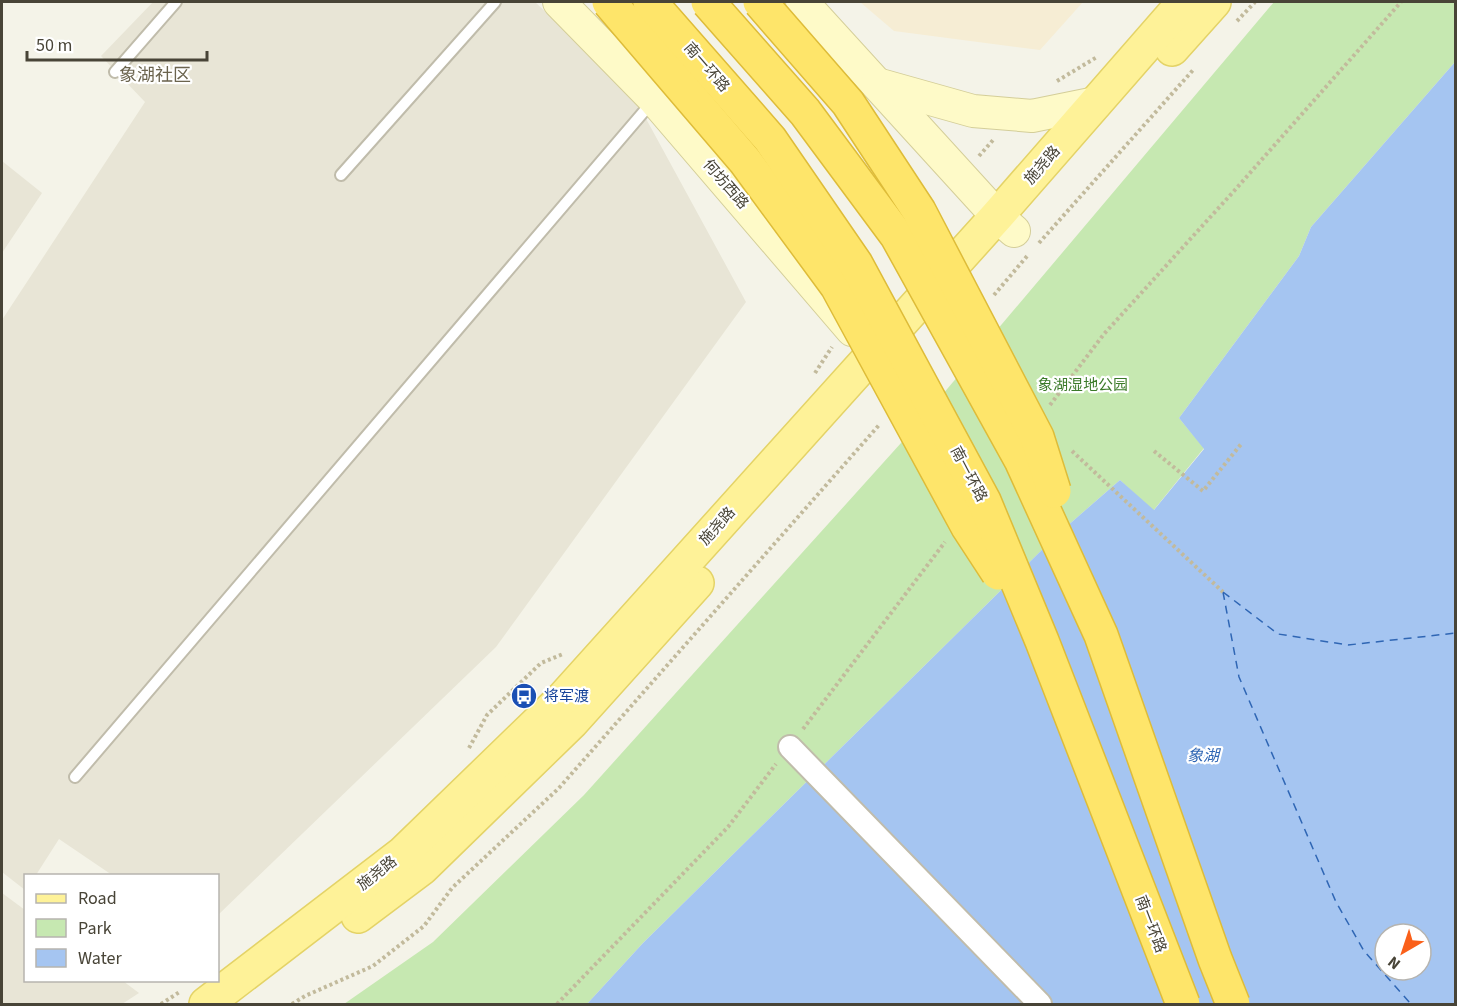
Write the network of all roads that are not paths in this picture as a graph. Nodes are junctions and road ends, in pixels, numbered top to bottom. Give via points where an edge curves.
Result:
1 (176, 2) edge
2 (495, 2) edge
3 (559, 2) edge
4 (609, 2) edge
5 (650, 2) edge
6 (708, 2) edge
7 (760, 2) edge
8 (802, 2) edge
9 (1184, 2) edge
10 (1223, 15) edge
11 (115, 72) dead end
12 (877, 84) junction
13 (654, 99) junction
14 (1096, 103) junction
15 (341, 175) dead end
16 (1005, 223) junction
17 (880, 362) junction
18 (1101, 635) junction
19 (1041, 641) junction
20 (790, 747) dead end
21 (75, 777) dead end
22 (206, 1005) edge
23 (242, 1005) edge
24 (1040, 1005) edge
25 (1183, 1005) edge
26 (1233, 1005) edge

1 - 11 lane
2 - 15 lane
3 - 13 main road, 何坊西路
4 - 19 highway, bridge via 746,161 837,286 968,527
5 - 19 highway, 南一环路, bridge via 771,139 856,264 984,501
6 - 18 highway, bridge via 806,112 897,236 1021,460
7 - 18 highway, bridge via 848,103 919,211 1037,437
8 - 12 main road
9 - 14 main road, 施尧路
10 - 16 main road, 施尧路
12 - 14 main road via 973,111 1032,116
12 - 16 main road
13 - 17 main road, 何坊西路
13 - 21 lane
14 - 16 main road, 施尧路
16 - 17 main road, 施尧路
17 - 22 main road, 施尧路 via 563,698 403,853
17 - 23 main road, 施尧路 via 572,722 422,868
18 - 26 highway, bridge
19 - 25 highway, 南一环路, bridge
20 - 24 street

